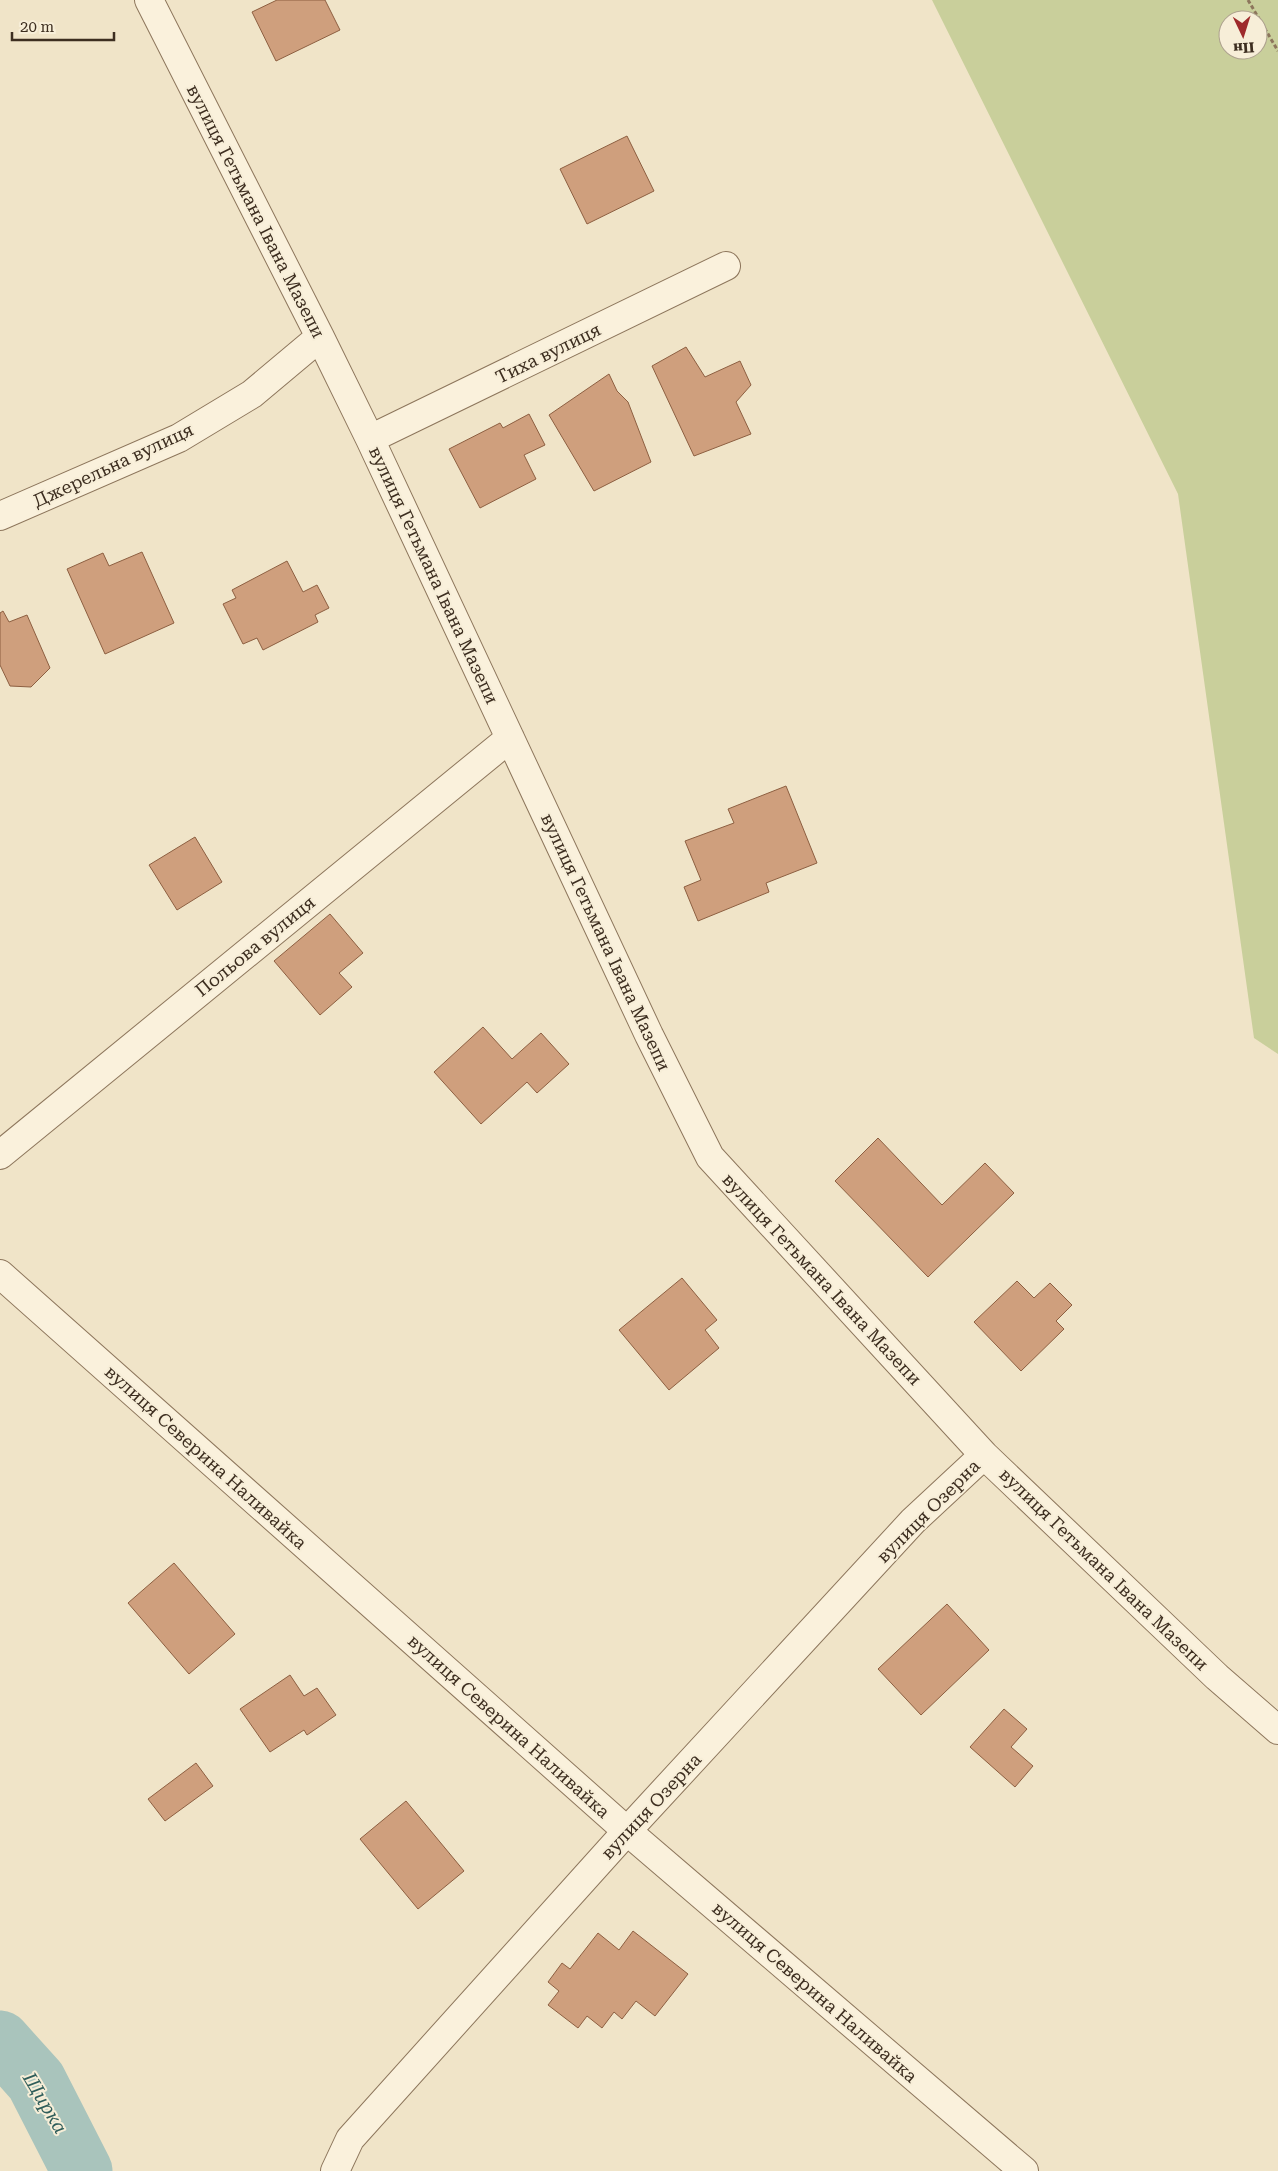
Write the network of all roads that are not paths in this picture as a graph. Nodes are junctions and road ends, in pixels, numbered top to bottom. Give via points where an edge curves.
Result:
1 (149, 0) edge
2 (726, 266) dead end
3 (320, 337) junction
4 (370, 439) junction
5 (0, 516) edge
6 (510, 738) junction
7 (0, 1155) edge
8 (0, 1274) edge
9 (984, 1455) junction
10 (1278, 1730) edge
11 (627, 1831) junction
12 (335, 2171) edge
13 (1024, 2171) edge

1 - 3 street, вулиця Гетьмана Івана Мазепи
2 - 4 street, Тиха вулиця
3 - 4 street, вулиця Гетьмана Івана Мазепи
3 - 5 street, Джерельна вулиця via 252,394 179,438
4 - 6 street, вулиця Гетьмана Івана Мазепи
6 - 7 street, Польова вулиця
6 - 9 street, вулиця Гетьмана Івана Мазепи via 710,1157
8 - 11 street, вулиця Северина Наливайка
9 - 10 street, вулиця Гетьмана Івана Мазепи via 1217,1677
9 - 11 street, вулиця Озерна via 913,1522
11 - 12 street, вулиця Озерна via 350,2139
11 - 13 street, вулиця Северина Наливайка

